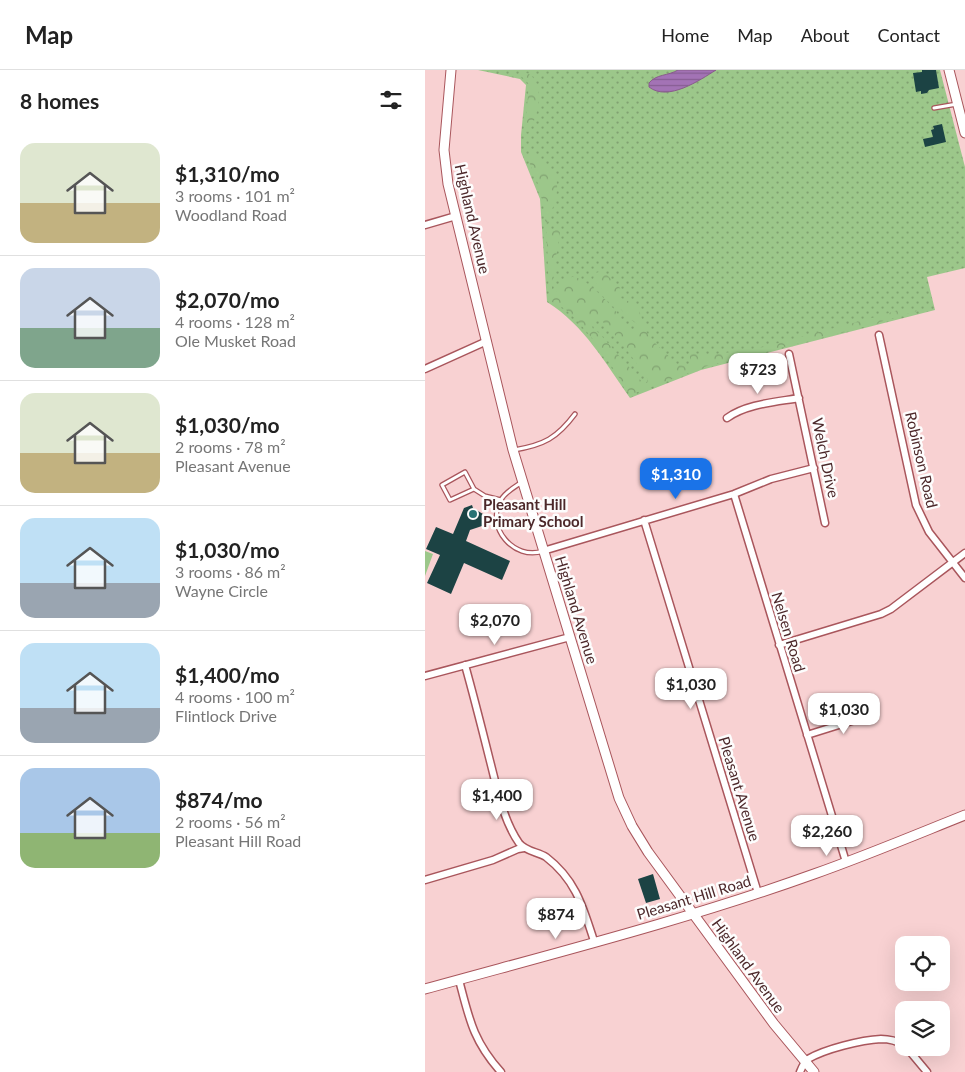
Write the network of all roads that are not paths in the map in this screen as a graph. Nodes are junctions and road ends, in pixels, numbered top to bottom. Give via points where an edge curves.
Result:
1 (451, 70) edge
2 (949, 70) edge
3 (957, 104) junction
4 (934, 108) dead end
5 (965, 132) edge
6 (457, 216) junction
7 (425, 225) edge
8 (879, 335) dead end
9 (487, 341) junction
10 (789, 354) dead end
11 (425, 369) edge
12 (799, 398) junction
13 (575, 414) dead end
14 (727, 418) dead end
15 (513, 450) junction
16 (814, 468) junction
17 (522, 482) junction
18 (474, 489) junction
19 (734, 494) junction
20 (501, 500) junction
21 (644, 520) junction
22 (825, 523) dead end
23 (543, 551) junction
24 (965, 553) edge
25 (952, 563) junction
26 (965, 578) edge
27 (570, 637) junction
28 (779, 645) junction
29 (465, 665) junction
30 (425, 676) edge
31 (874, 714) dead end
32 (807, 735) junction
33 (965, 814) edge
34 (524, 848) junction
35 (846, 862) junction
36 (425, 880) edge
37 (758, 893) junction
38 (693, 914) junction
39 (594, 942) junction
40 (459, 980) junction
41 (425, 989) edge
42 (895, 1042) edge
43 (914, 1056) edge
44 (805, 1062) junction
45 (501, 1072) edge
46 (799, 1072) edge
47 (814, 1072) edge
48 (927, 1072) edge

1 - 6 street, Highland Avenue via 445,160
2 - 3 street
3 - 4 lane
3 - 5 street
6 - 7 street
6 - 9 street, Highland Avenue
8 - 25 street, Robinson Road via 916,506 929,532
9 - 11 street
9 - 15 street, Highland Avenue
10 - 12 street, Welch Drive
12 - 14 street via 755,407
12 - 16 street, Welch Drive
13 - 15 lane via 547,441
15 - 17 street, Highland Avenue
16 - 19 street
16 - 22 street, Welch Drive
17 - 20 lane
17 - 23 street, Highland Avenue
18 - 18 lane via 465,472 442,485 450,500
18 - 20 lane
19 - 21 street
19 - 28 street, Nelsen Road
20 - 23 lane via 496,519 506,541 533,554
21 - 23 street
21 - 37 street, Pleasant Avenue
23 - 27 street, Highland Avenue
24 - 25 street
25 - 26 street, Robinson Road
25 - 28 street via 885,612
27 - 29 street
27 - 38 street, Highland Avenue via 623,806 648,852
28 - 32 street, Nelsen Road
29 - 30 street
29 - 34 street via 502,805
31 - 32 street
32 - 35 street, Nelsen Road
33 - 35 street, Pleasant Hill Road
34 - 36 street
34 - 39 street via 544,856 569,880 580,898
35 - 37 street, Pleasant Hill Road
37 - 38 street, Pleasant Hill Road
38 - 39 street, Pleasant Hill Road
38 - 44 street, Highland Avenue
39 - 40 street, Pleasant Hill Road
40 - 41 street, Pleasant Hill Road
40 - 45 street via 477,1039 484,1053
42 - 44 street via 882,1039 863,1042 821,1053
43 - 48 street
44 - 46 street
44 - 47 street, Highland Avenue

